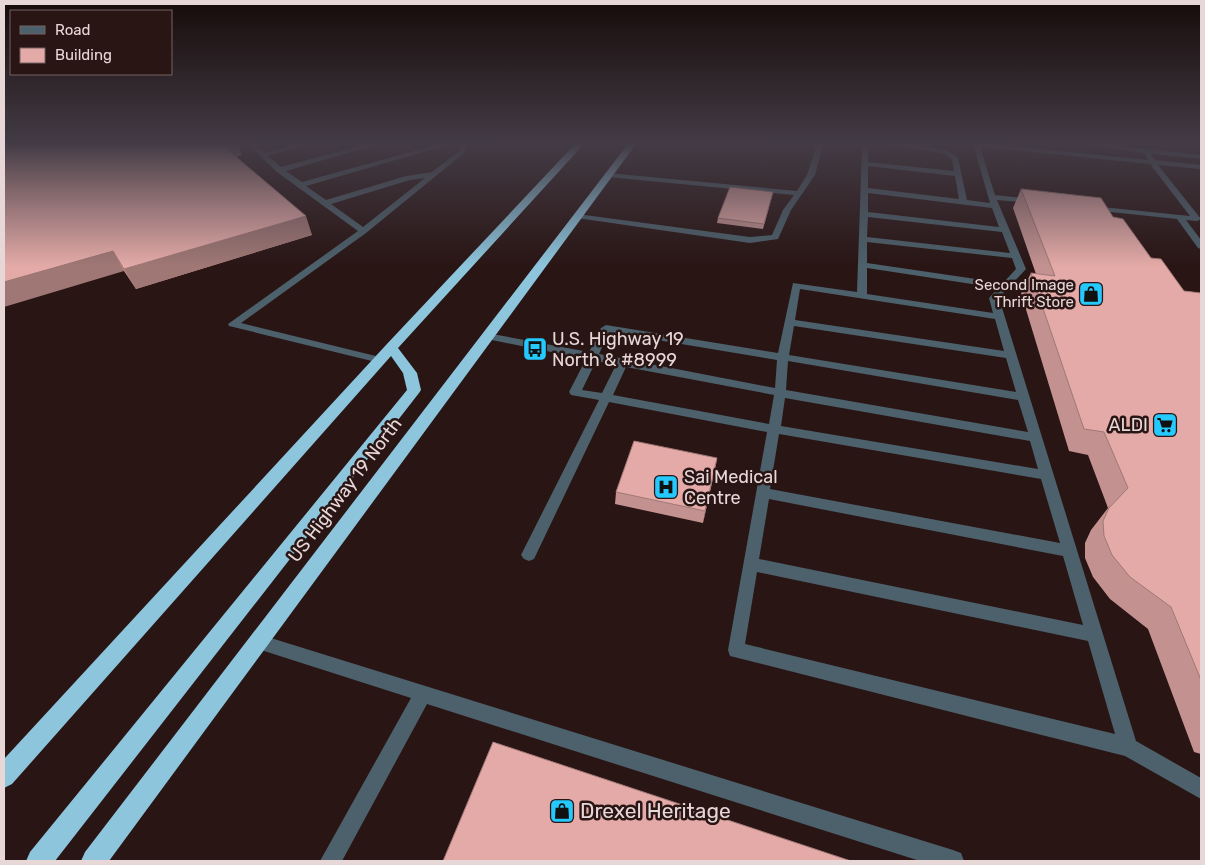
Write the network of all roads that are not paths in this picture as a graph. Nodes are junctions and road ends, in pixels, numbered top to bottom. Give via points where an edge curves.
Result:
1 (387, 184) edge
2 (422, 184) edge
3 (543, 184) edge
4 (601, 184) edge
5 (702, 184) edge
6 (805, 184) edge
7 (864, 184) edge
8 (960, 184) edge
9 (989, 184) edge
10 (1170, 184) edge
11 (301, 185) edge
12 (864, 190) junction
13 (798, 194) junction
14 (994, 201) junction
15 (325, 202) junction
16 (963, 202) junction
17 (1042, 202) edge
18 (1081, 207) edge
19 (864, 214) junction
20 (578, 216) junction
21 (1179, 217) junction
22 (1005, 230) junction
23 (363, 231) junction
24 (863, 238) junction
25 (1201, 246) edge
26 (1015, 256) junction
27 (862, 265) junction
28 (1006, 286) junction
29 (862, 296) junction
30 (1000, 317) junction
31 (790, 322) junction
32 (487, 336) junction
33 (386, 354) junction
34 (1012, 355) junction
35 (592, 356) junction
36 (783, 358) junction
37 (623, 362) junction
38 (780, 393) junction
39 (606, 397) junction
40 (1024, 397) junction
41 (774, 429) junction
42 (1036, 438) junction
43 (1047, 475) junction
44 (763, 494) junction
45 (1070, 552) junction
46 (529, 556) dead end
47 (751, 564) junction
48 (1095, 635) junction
49 (258, 642) junction
50 (423, 694) junction
51 (1128, 747) junction
52 (4, 776) edge
53 (1201, 789) edge
54 (39, 861) edge
55 (94, 861) edge
56 (332, 861) edge
57 (953, 861) edge

1 - 15 street
2 - 23 street
3 - 33 highway
4 - 20 highway, US Highway 19 North
5 - 13 street
6 - 13 street
7 - 12 street
8 - 16 street
9 - 14 street
10 - 21 street via 1197,219
11 - 15 street
12 - 16 street
12 - 19 street
13 - 20 street via 775,237 750,240
14 - 16 street
14 - 17 street
14 - 22 street
15 - 23 street
18 - 21 street
19 - 22 street
19 - 24 street
20 - 32 highway, US Highway 19 North
21 - 25 street
22 - 26 street
23 - 33 street via 233,324
24 - 26 street
24 - 27 street
26 - 28 street via 1021,270
27 - 28 street
27 - 29 street
28 - 30 street via 994,298
29 - 30 street
29 - 31 street via 796,285
30 - 34 street
31 - 34 street
31 - 36 street
32 - 35 street
32 - 49 highway, US Highway 19 North
33 - 52 highway
33 - 54 highway via 410,374 414,390
34 - 40 street
35 - 36 street via 606,328
35 - 37 street
35 - 39 street via 575,392
36 - 38 street
36 - 40 street
37 - 38 street
37 - 39 street
38 - 41 street
38 - 42 street
39 - 41 street
39 - 46 street
40 - 42 street
41 - 43 street
41 - 44 street
42 - 43 street
43 - 45 street
44 - 45 street
44 - 47 street
45 - 48 street
47 - 48 street
47 - 51 street via 736,650
48 - 51 street
49 - 50 street
49 - 55 highway, US Highway 19 North
50 - 56 street
50 - 57 street
51 - 53 street

